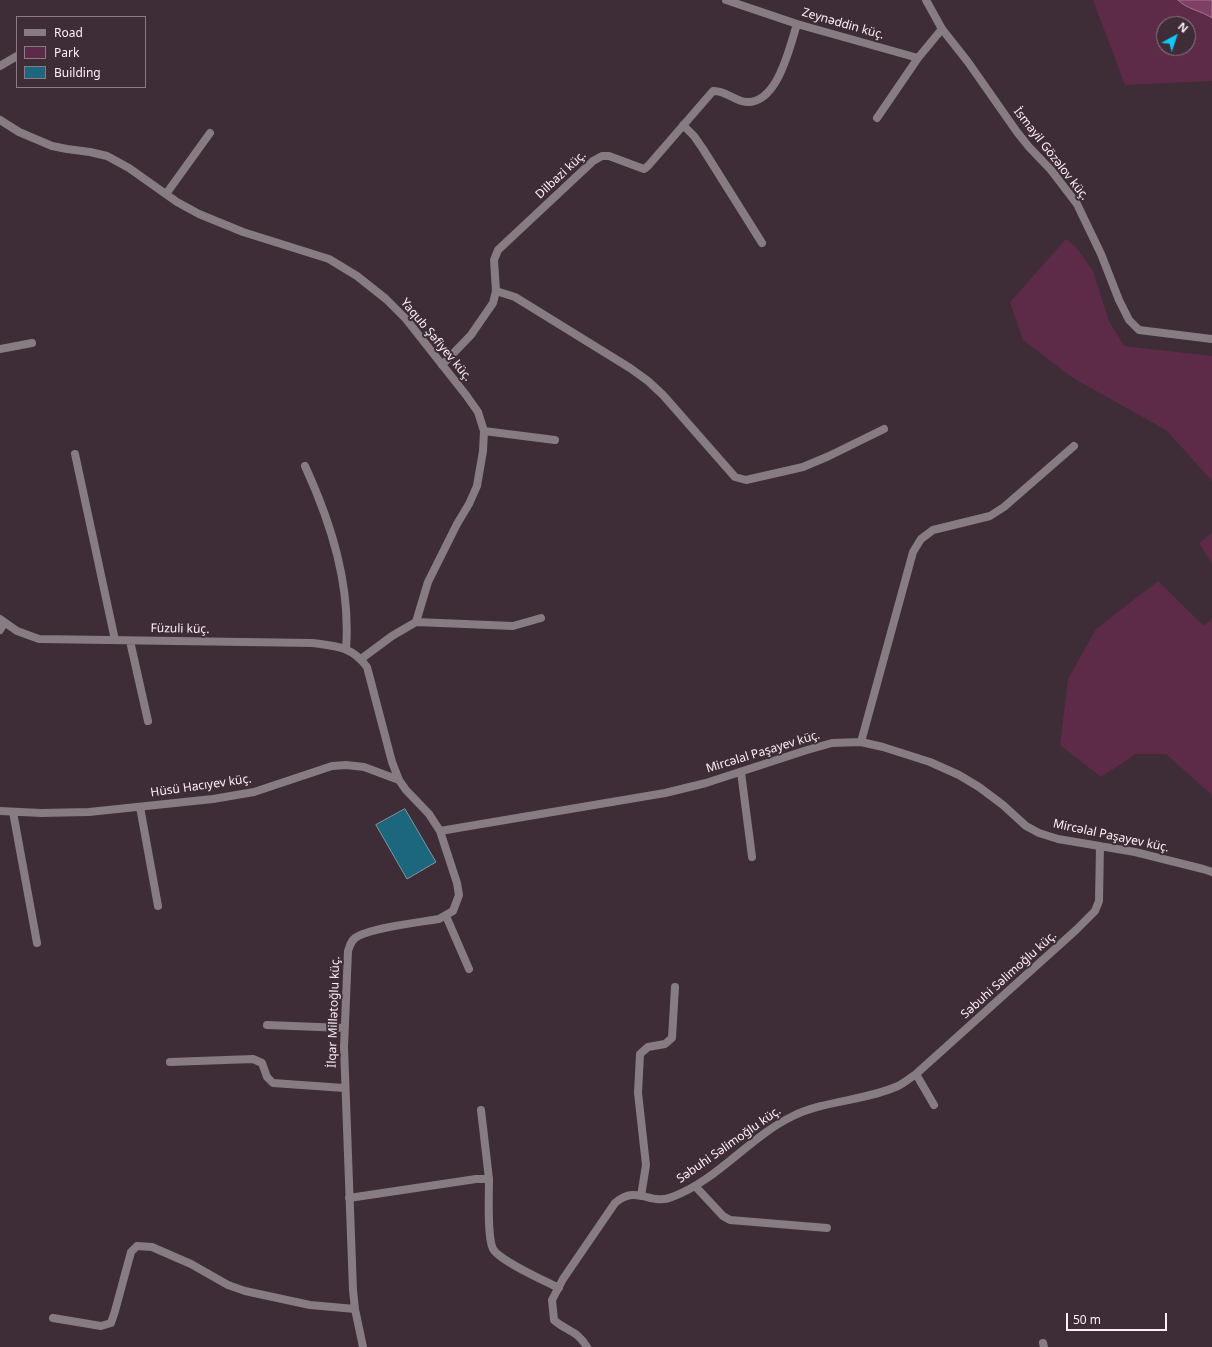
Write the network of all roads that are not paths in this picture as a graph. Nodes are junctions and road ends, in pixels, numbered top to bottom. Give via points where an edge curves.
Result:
1 (726, 0) edge
2 (926, 0) edge
3 (797, 24) junction
4 (942, 29) junction
5 (16, 57) edge
6 (918, 58) junction
7 (0, 66) edge
8 (877, 118) dead end
9 (0, 120) edge
10 (682, 125) junction
11 (210, 133) dead end
12 (166, 194) junction
13 (762, 243) dead end
14 (496, 291) junction
15 (1212, 339) edge
16 (32, 343) dead end
17 (0, 348) edge
18 (442, 365) junction
19 (884, 429) dead end
20 (484, 431) junction
21 (555, 440) dead end
22 (1074, 446) dead end
23 (75, 454) dead end
24 (305, 466) dead end
25 (541, 618) dead end
26 (416, 622) junction
27 (1, 624) edge
28 (115, 640) junction
29 (130, 641) junction
30 (346, 649) junction
31 (361, 659) junction
32 (148, 721) dead end
33 (862, 742) junction
34 (740, 772) junction
35 (399, 780) junction
36 (140, 807) junction
37 (0, 811) edge
38 (13, 812) junction
39 (440, 831) junction
40 (1100, 846) junction
41 (752, 857) dead end
42 (1212, 872) edge
43 (158, 906) dead end
44 (446, 916) junction
45 (37, 944) dead end
46 (469, 969) dead end
47 (675, 988) dead end
48 (266, 1025) dead end
49 (344, 1028) junction
50 (170, 1062) dead end
51 (916, 1074) junction
52 (344, 1088) junction
53 (934, 1105) dead end
54 (481, 1110) dead end
55 (489, 1179) junction
56 (695, 1186) junction
57 (641, 1196) junction
58 (349, 1198) junction
59 (827, 1228) dead end
60 (559, 1288) junction
61 (355, 1309) junction
62 (54, 1318) dead end
63 (363, 1347) edge
64 (587, 1347) edge

1 - 3 street, Zeynəddin küç.
2 - 4 street, İsmayil Gözəlov küç.
3 - 6 street, Zeynəddin küç.
3 - 10 street, Dilbazi küç. via 780,76 767,93 757,101 746,102 719,91 712,92
4 - 6 street
4 - 15 street, İsmayil Gözəlov küç. via 1029,148 1051,170 1078,204 1129,320 1139,330
5 - 7 street
6 - 8 street
9 - 12 street, Yaqub Şəfiyev küç. via 19,132 52,146 107,156
10 - 13 street via 703,149
10 - 14 street, Dilbazi küç. via 644,169 609,156 602,156 593,161 498,250 494,260
11 - 12 street
12 - 18 street, Yaqub Şəfiyev küç. via 199,214 243,232 329,260 357,276 406,319
14 - 18 street, Dilbazi küç. via 493,303 483,319
14 - 19 street via 515,297 648,381 735,477 746,480 803,467
16 - 17 street
18 - 20 street, Yaqub Şəfiyev küç. via 478,412
20 - 21 street
20 - 26 street, Yaqub Şəfiyev küç. via 476,486 428,582
22 - 33 street via 1004,507 990,516 933,530 920,539 913,552
23 - 28 street
24 - 30 street via 321,501 336,549 343,586
25 - 26 street via 513,626
26 - 31 street
27 - 28 street, Füzuli küç. via 39,639
28 - 29 street, Füzuli küç.
29 - 30 street, Füzuli küç. via 312,643
29 - 32 street
30 - 31 street, Füzuli küç.
31 - 35 street via 370,674 392,762
33 - 34 street, Mircəlal Paşayev küç. via 832,743
33 - 40 street, Mircəlal Paşayev küç. via 930,762 959,775 985,791 1026,826 1039,833
34 - 39 street, Mircəlal Paşayev küç. via 665,793
34 - 41 street
35 - 36 street, Hüsü Hacıyev küç. via 364,767 332,766 254,792
35 - 39 street via 429,814
36 - 38 street, Hüsü Hacıyev küç. via 89,812
36 - 43 street
37 - 38 street, Hüsü Hacıyev küç.
38 - 45 street
39 - 44 street via 458,883 459,895 453,911
40 - 42 street, Mircəlal Paşayev küç. via 1135,852
40 - 51 street, Səbuhi Səlimoğlu küç. via 1099,901 1095,911
44 - 46 street
44 - 49 street, İlqar Millətoğlu küç. via 379,930 356,937 350,943
47 - 57 street via 672,1038 666,1044 648,1047 640,1054 638,1093 646,1165
48 - 49 street
49 - 52 street, İlqar Millətoğlu küç.
50 - 52 street via 253,1059 262,1063 267,1077 273,1083
51 - 53 street
51 - 56 street, Səbuhi Səlimoğlu küç. via 898,1086 881,1092 792,1116
52 - 58 street, İlqar Millətoğlu küç.
54 - 55 street
55 - 58 street via 476,1178
55 - 60 street via 490,1239 494,1250 505,1259
56 - 57 street, Səbuhi Səlimoğlu küç. via 672,1198 661,1200
56 - 59 street via 723,1216 730,1220
57 - 60 street, Səbuhi Səlimoğlu küç. via 629,1195 615,1203
58 - 61 street, İlqar Millətoğlu küç.
60 - 64 street, Səbuhi Səlimoğlu küç. via 552,1300 554,1320 574,1332
61 - 62 street via 310,1305 246,1291 228,1285 152,1247 137,1246 131,1252 111,1323 101,1326
61 - 63 street, İlqar Millətoğlu küç.

